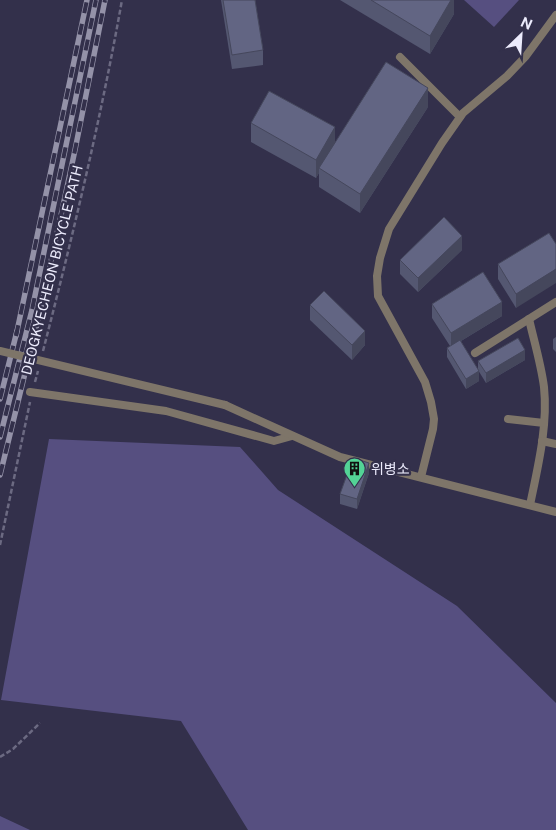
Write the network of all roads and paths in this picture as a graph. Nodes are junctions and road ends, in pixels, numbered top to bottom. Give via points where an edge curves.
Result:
1 (122, 0) edge
2 (556, 15) edge
3 (400, 57) dead end
4 (460, 118) junction
5 (556, 302) edge
6 (530, 319) junction
7 (0, 351) edge
8 (475, 354) dead end
9 (41, 357) dead end
10 (39, 366) dead end
11 (31, 393) junction
12 (508, 419) dead end
13 (544, 423) junction
14 (292, 436) junction
15 (542, 441) junction
16 (556, 444) edge
17 (421, 477) junction
18 (530, 505) junction
19 (556, 512) edge
20 (0, 545) edge
21 (40, 723) dead end
22 (0, 757) edge

1 - 9 path, DEOGKYECHEON BICYCLE PATH via 72,236
2 - 4 lane via 514,69
3 - 4 lane
4 - 17 lane via 388,229 377,276 378,296 425,382 431,402 433,429
5 - 6 lane
6 - 8 lane
6 - 13 lane via 544,386
7 - 14 lane, bridge via 225,405
10 - 11 path, DEOGKYECHEON BICYCLE PATH
11 - 14 lane via 166,411 274,441
11 - 20 path, DEOGKYECHEON BICYCLE PATH
12 - 13 lane
13 - 15 lane
14 - 17 lane via 340,457
15 - 16 lane
15 - 18 lane
17 - 18 lane
18 - 19 lane
21 - 22 path

